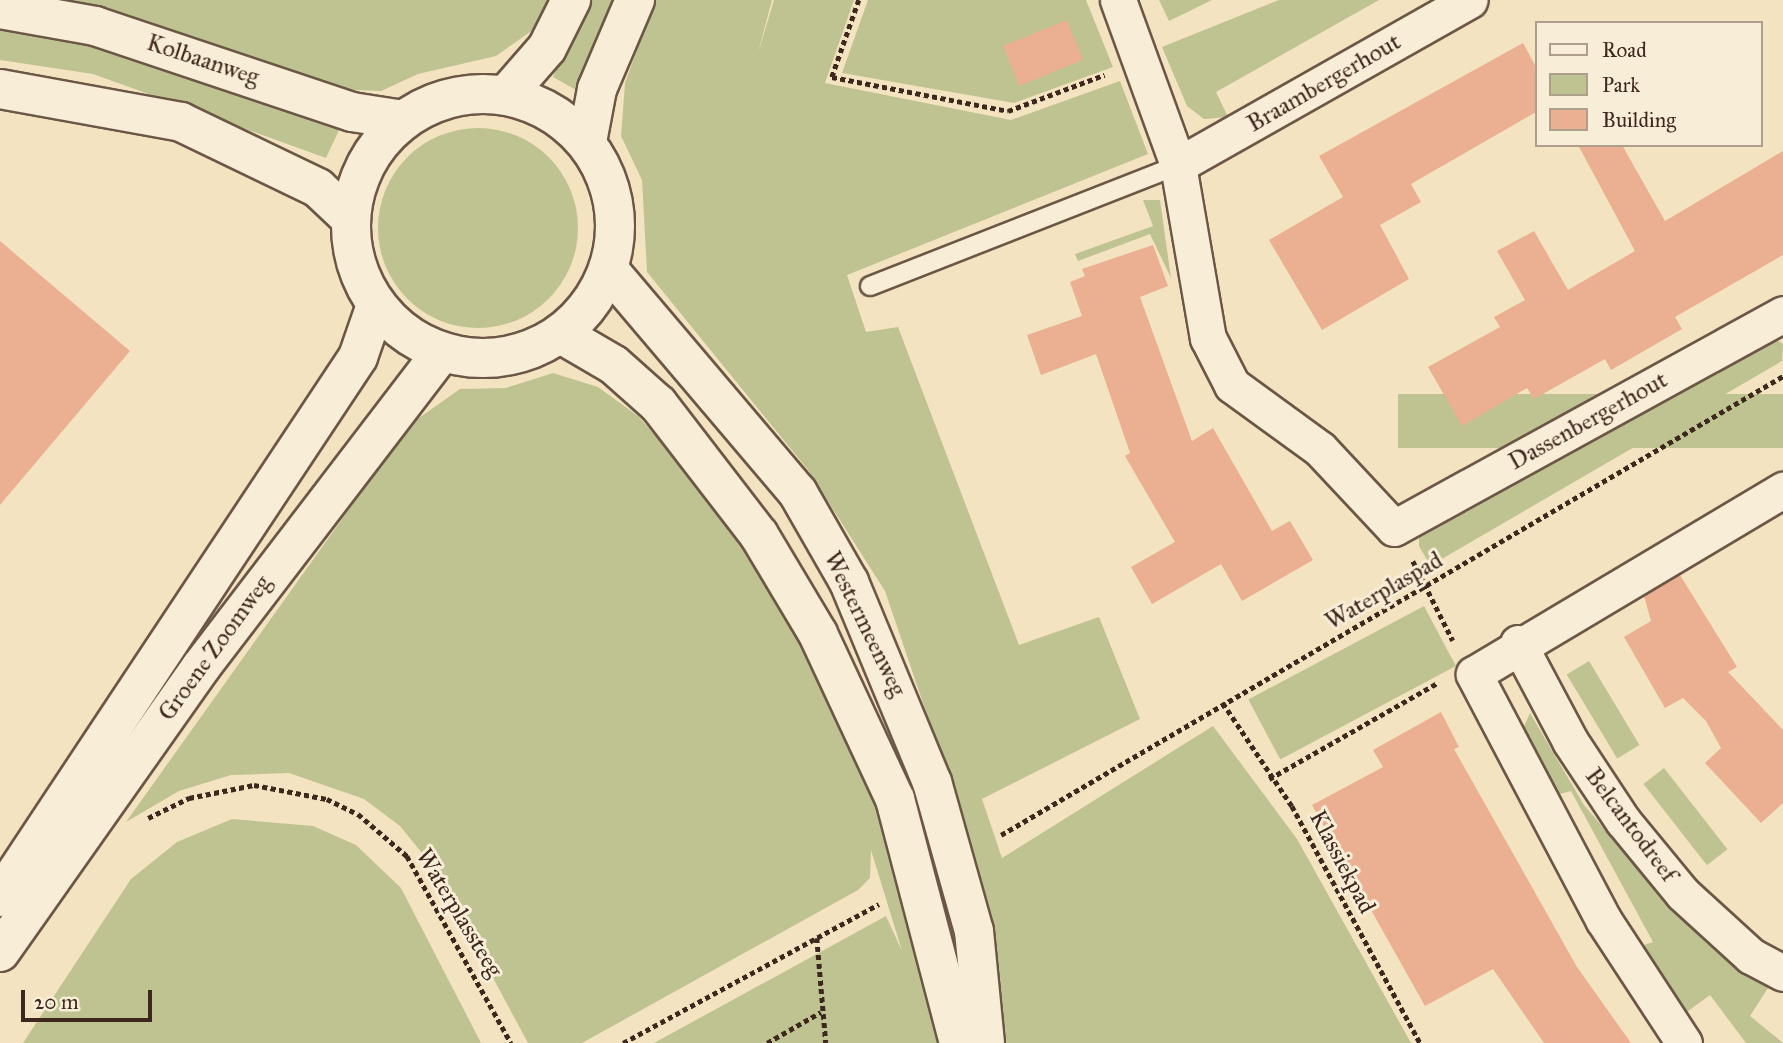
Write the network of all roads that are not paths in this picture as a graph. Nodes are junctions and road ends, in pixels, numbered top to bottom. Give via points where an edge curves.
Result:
1 (571, 0) edge
2 (635, 0) edge
3 (1118, 0) edge
4 (1470, 0) edge
5 (0, 9) edge
6 (0, 89) edge
7 (506, 95) junction
8 (403, 120) junction
9 (587, 142) junction
10 (1178, 165) junction
11 (351, 219) junction
12 (609, 270) junction
13 (870, 286) dead end
14 (376, 305) junction
15 (1783, 314) edge
16 (561, 334) junction
17 (442, 352) junction
18 (1783, 489) edge
19 (1518, 643) junction
20 (0, 897) edge
21 (0, 952) edge
22 (1783, 973) edge
23 (959, 1043) edge
24 (985, 1043) edge
25 (1684, 1043) edge

1 - 7 main road via 547,48
2 - 9 main road via 597,89
3 - 10 street
4 - 10 street, Braambergerhout
5 - 8 main road, Kolbaanweg via 95,26 352,112
6 - 11 main road via 181,122 318,188
7 - 8 main road via 470,94 435,102
7 - 9 main road via 551,111
8 - 11 main road via 376,147 359,181
9 - 12 main road via 609,181 617,226
10 - 13 lane
10 - 15 street, Dassenbergerhout via 1208,338 1232,385 1320,449 1394,528
11 - 14 main road via 356,264
12 - 16 main road via 590,306
12 - 24 main road, Westermeenweg via 798,493 849,582 932,782 974,930
14 - 17 main road via 410,337
14 - 20 main road, Groene Zoomweg via 351,369
16 - 17 main road via 527,352 490,359
16 - 23 main road, Westermeenweg via 614,365 658,404 759,535 818,634 895,799
17 - 21 main road, Groene Zoomweg via 232,624
18 - 19 street
19 - 22 street, Belcantodreef via 1570,741 1623,821 1683,894 1751,956
19 - 25 street via 1471,670 1604,919

